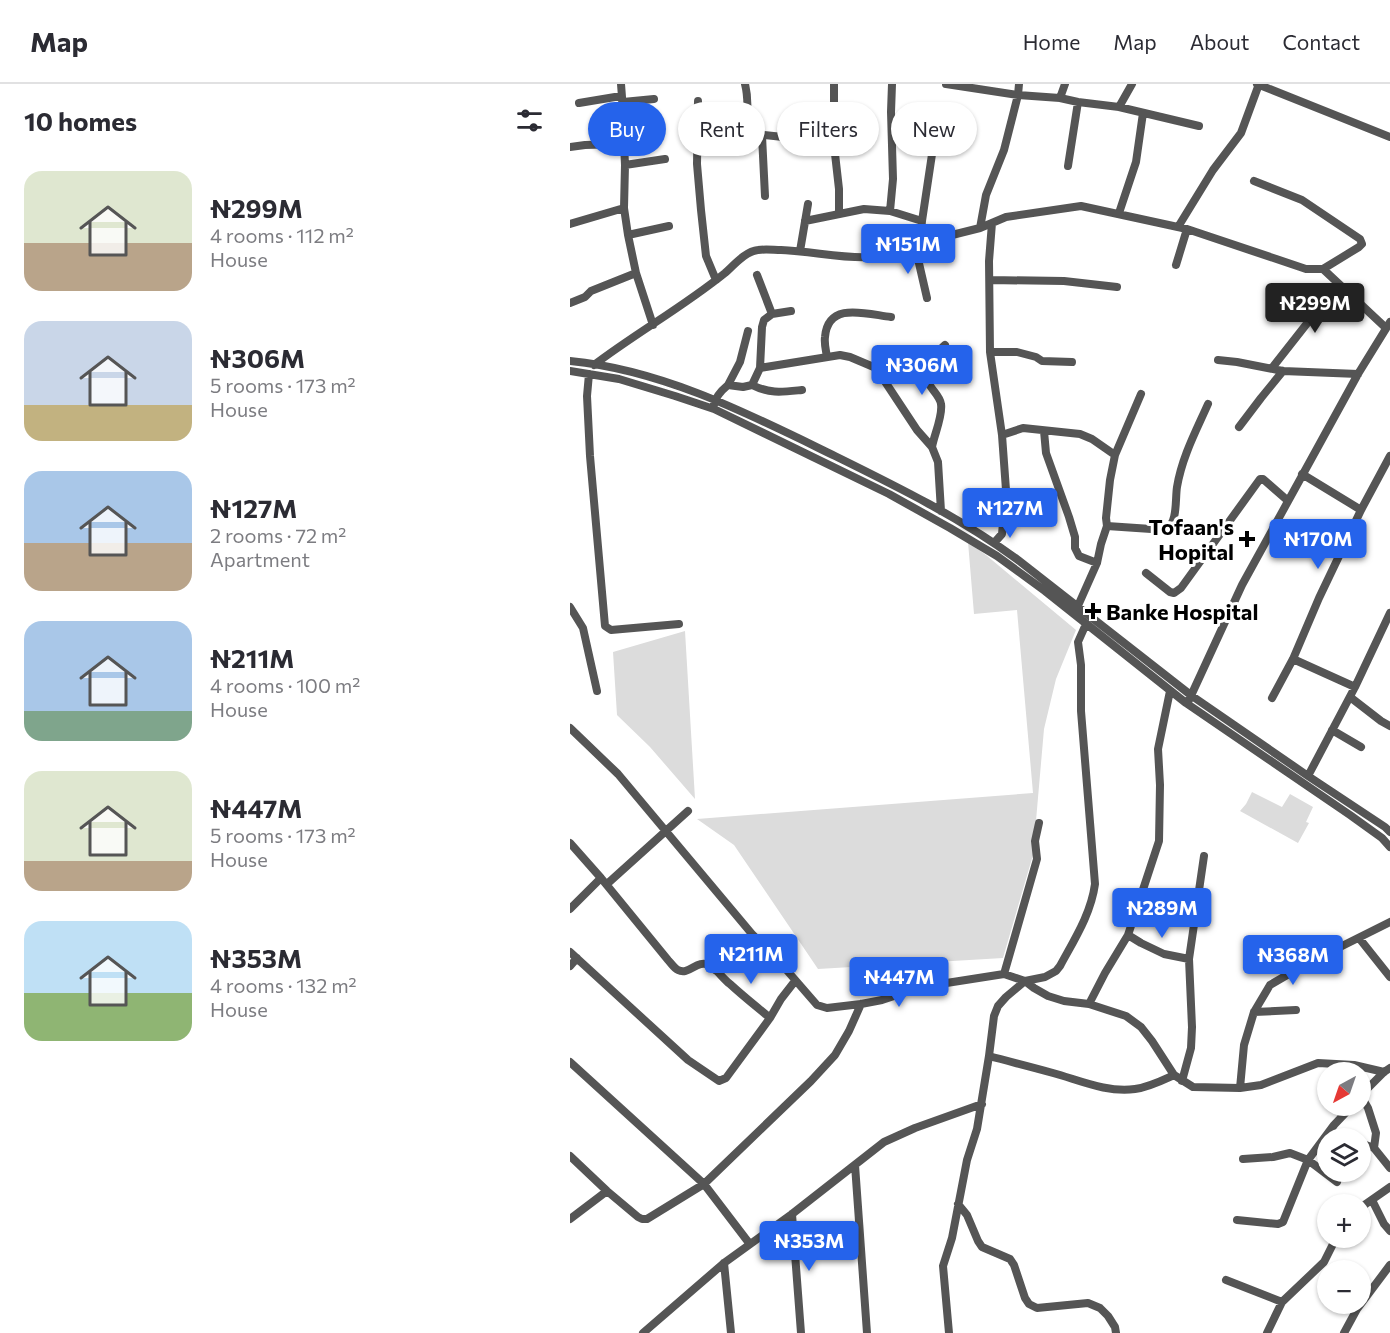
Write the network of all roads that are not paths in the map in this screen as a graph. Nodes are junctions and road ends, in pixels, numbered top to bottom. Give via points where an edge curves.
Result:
1 (621, 84) edge
2 (745, 84) edge
3 (834, 84) edge
4 (892, 84) edge
5 (946, 84) edge
6 (1019, 84) edge
7 (1065, 84) edge
8 (1132, 84) edge
9 (1258, 84) edge
10 (1018, 95) junction
11 (1060, 98) junction
12 (622, 99) junction
13 (654, 99) dead end
14 (622, 102) edge
15 (747, 102) edge
16 (1078, 102) junction
17 (579, 103) dead end
18 (1119, 107) junction
19 (1143, 113) junction
20 (1199, 126) dead end
21 (1390, 137) edge
22 (588, 145) edge
23 (570, 147) edge
24 (624, 156) edge
25 (697, 156) edge
26 (763, 156) edge
27 (932, 156) edge
28 (665, 159) dead end
29 (625, 165) junction
30 (1068, 166) dead end
31 (1254, 181) dead end
32 (765, 196) dead end
33 (808, 204) dead end
34 (624, 208) junction
35 (890, 211) junction
36 (1119, 213) junction
37 (839, 214) junction
38 (805, 221) junction
39 (922, 221) junction
40 (992, 223) junction
41 (570, 224) edge
42 (669, 226) dead end
43 (980, 228) junction
44 (1182, 228) junction
45 (628, 235) junction
46 (917, 245) junction
47 (800, 251) junction
48 (1176, 266) dead end
49 (1323, 269) junction
50 (636, 273) junction
51 (757, 275) dead end
52 (716, 280) junction
53 (990, 280) junction
54 (1338, 284) junction
55 (1117, 287) dead end
56 (927, 298) dead end
57 (570, 303) edge
58 (791, 311) dead end
59 (772, 314) junction
60 (891, 317) dead end
61 (653, 324) junction
62 (1388, 325) edge
63 (748, 331) dead end
64 (945, 345) dead end
65 (990, 352) junction
66 (827, 357) junction
67 (1218, 360) dead end
68 (570, 361) edge
69 (1072, 362) dead end
70 (594, 365) junction
71 (760, 368) junction
72 (876, 368) junction
73 (1272, 368) junction
74 (922, 369) junction
75 (570, 371) edge
76 (1283, 371) junction
77 (588, 374) junction
78 (1358, 374) junction
79 (728, 385) junction
80 (752, 385) junction
81 (802, 390) dead end
82 (1141, 394) dead end
83 (1208, 404) dead end
84 (714, 405) junction
85 (1239, 427) dead end
86 (1044, 431) junction
87 (1002, 435) junction
88 (932, 447) junction
89 (1115, 455) junction
90 (1390, 456) edge
91 (1302, 474) junction
92 (1287, 500) junction
93 (1361, 510) junction
94 (941, 511) junction
95 (1107, 526) junction
96 (1273, 528) junction
97 (994, 543) junction
98 (1307, 549) dead end
99 (1097, 563) junction
100 (1146, 573) dead end
101 (570, 607) edge
102 (1077, 608) junction
103 (1390, 613) edge
104 (679, 624) dead end
105 (1086, 624) junction
106 (1382, 631) junction
107 (1390, 637) edge
108 (1293, 659) junction
109 (1355, 687) junction
110 (597, 691) dead end
111 (1170, 691) junction
112 (1192, 696) junction
113 (1350, 697) junction
114 (1272, 698) dead end
115 (1186, 704) junction
116 (1390, 726) edge
117 (570, 728) edge
118 (1332, 730) junction
119 (1361, 747) dead end
120 (1308, 776) junction
121 (688, 811) dead end
122 (1039, 823) dead end
123 (1388, 827) edge
124 (666, 831) junction
125 (570, 843) edge
126 (1390, 847) edge
127 (1204, 856) dead end
128 (604, 881) junction
129 (570, 909) edge
130 (1390, 922) edge
131 (752, 934) junction
132 (1128, 935) junction
133 (1359, 938) junction
134 (570, 952) edge
135 (577, 958) junction
136 (1189, 959) junction
137 (570, 966) edge
138 (715, 970) junction
139 (1004, 974) junction
140 (1390, 977) edge
141 (795, 981) junction
142 (1025, 981) junction
143 (861, 1004) junction
144 (1089, 1004) junction
145 (1296, 1010) dead end
146 (1254, 1012) junction
147 (770, 1018) junction
148 (989, 1056) junction
149 (571, 1066) edge
150 (1387, 1070) edge
151 (1174, 1075) junction
152 (1182, 1081) junction
153 (1371, 1086) edge
154 (1240, 1088) junction
155 (982, 1104) junction
156 (1343, 1116) edge
157 (1371, 1116) edge
158 (1371, 1147) edge
159 (1374, 1148) junction
160 (570, 1156) edge
161 (1243, 1159) dead end
162 (1308, 1160) junction
163 (855, 1165) junction
164 (1317, 1167) edge
165 (1390, 1168) edge
166 (704, 1184) junction
167 (1390, 1187) edge
168 (607, 1191) junction
169 (1372, 1200) joint
170 (958, 1204) junction
171 (792, 1214) junction
172 (570, 1219) edge
173 (1237, 1220) dead end
174 (1390, 1230) edge
175 (749, 1243) junction
176 (1331, 1248) edge
177 (724, 1263) junction
178 (1390, 1265) edge
179 (1226, 1280) dead end
180 (1282, 1302) junction
181 (643, 1333) edge
182 (731, 1333) edge
183 (801, 1333) edge
184 (867, 1333) edge
185 (949, 1333) edge
186 (1116, 1333) edge
187 (1267, 1333) edge
188 (1344, 1333) edge

1 - 12 street
2 - 15 street
3 - 37 street
4 - 35 street
5 - 10 street
6 - 10 street
7 - 11 street
8 - 18 street
9 - 21 street
9 - 44 street via 1241,133 1213,170
10 - 11 street
10 - 43 street via 1004,150 986,195
11 - 16 street
12 - 13 street
12 - 14 street
12 - 17 street
16 - 18 street
16 - 30 street
18 - 19 street
19 - 20 street
19 - 36 street via 1136,162
22 - 23 street
24 - 29 street
25 - 52 street via 706,256
26 - 32 street
27 - 39 street
28 - 29 street
29 - 34 street
31 - 49 street via 1302,200 1360,239 1359,247
33 - 38 street
34 - 41 street
34 - 45 street
35 - 37 street via 864,209
35 - 39 street
36 - 40 street via 1081,206 1006,217
36 - 44 street
37 - 38 street
38 - 47 street
39 - 46 street
40 - 43 street
40 - 53 street
42 - 45 street
43 - 46 street
44 - 48 street
44 - 49 street via 1295,267
45 - 50 street
46 - 47 street via 878,258
46 - 56 street
47 - 52 street via 753,251
49 - 54 street
50 - 57 street
50 - 61 street
51 - 59 street
52 - 61 street
53 - 55 street via 1064,281
53 - 65 street
54 - 62 street
54 - 73 street
58 - 59 street
59 - 71 street via 762,327
60 - 66 street via 847,312 836,315 826,331
61 - 70 street
62 - 78 street
63 - 79 street via 740,362
64 - 74 street via 932,368
65 - 69 street via 1017,352 1042,361
65 - 87 street
66 - 71 street
66 - 72 street via 850,357
67 - 73 street
68 - 70 street
70 - 84 street via 647,375
71 - 80 street
72 - 74 street via 895,360
72 - 88 street
73 - 76 street
74 - 88 street via 941,404
75 - 77 street
76 - 78 street
76 - 85 street
77 - 84 street
77 - 104 street via 590,456 605,626 611,630
78 - 91 street
79 - 80 street
79 - 84 street
80 - 81 street via 771,392
82 - 89 street
83 - 95 street via 1180,470 1171,527 1166,530
84 - 94 street via 774,426
84 - 105 street via 950,528 997,556
86 - 87 street via 1023,428
86 - 89 street via 1080,434
86 - 99 street via 1046,453 1070,517 1075,548 1079,556
87 - 97 street via 1006,490 1002,534
88 - 94 street via 938,462
89 - 95 street
90 - 93 street
91 - 92 street
91 - 93 street
92 - 96 street
92 - 100 street via 1260,479 1181,588 1170,592
93 - 108 street
94 - 97 street
95 - 99 street
96 - 98 street
96 - 112 street via 1213,645
97 - 102 street
99 - 102 street
101 - 110 street via 583,628
102 - 112 street
103 - 106 street
105 - 111 street
105 - 142 street via 1078,642 1094,892 1086,918 1060,966 1045,977
106 - 107 street
106 - 109 street
108 - 109 street
108 - 114 street
109 - 113 street
111 - 115 street
111 - 132 street via 1158,749 1159,841
112 - 115 street
112 - 120 street
113 - 116 street
113 - 118 street
115 - 126 street
117 - 124 street via 618,774
118 - 119 street
118 - 120 street
120 - 123 street
121 - 124 street
122 - 139 street via 1037,859
124 - 128 street
124 - 131 street
125 - 128 street
127 - 136 street
128 - 129 street
128 - 138 street via 676,969 686,972 702,963
130 - 133 street
131 - 138 street
131 - 141 street
132 - 136 street via 1164,954
132 - 144 street
133 - 140 street
133 - 146 street via 1273,982
134 - 135 street
135 - 137 street
135 - 147 street via 688,1060 719,1081 726,1078
136 - 152 street via 1191,1048
138 - 147 street
139 - 142 street
139 - 143 street via 921,987
141 - 143 street via 821,1007
141 - 147 street
142 - 144 street via 1048,996
142 - 148 street via 998,1006
143 - 166 street via 835,1055
144 - 151 street via 1126,1016 1141,1027
145 - 146 street
146 - 154 street via 1244,1045
148 - 151 street via 1115,1089 1150,1085
148 - 155 street
149 - 166 street
150 - 153 street
150 - 154 street via 1318,1063 1262,1085
151 - 152 street
152 - 154 street via 1193,1087
155 - 163 street via 884,1142
155 - 170 street
156 - 162 street
157 - 159 street via 1376,1133
158 - 159 street
159 - 165 street
160 - 168 street
161 - 162 street via 1290,1153
162 - 164 street
162 - 173 street via 1283,1222
163 - 171 street
163 - 184 street
166 - 168 street via 647,1219
166 - 175 street
167 - 169 street
168 - 172 street
169 - 174 street
170 - 185 street via 943,1266
170 - 186 street via 982,1247 1014,1264 1029,1304 1037,1308 1088,1303 1108,1316
171 - 175 street
171 - 183 street
175 - 177 street
176 - 180 street via 1324,1262
177 - 181 street
177 - 182 street
178 - 188 street
179 - 180 street
180 - 187 street

